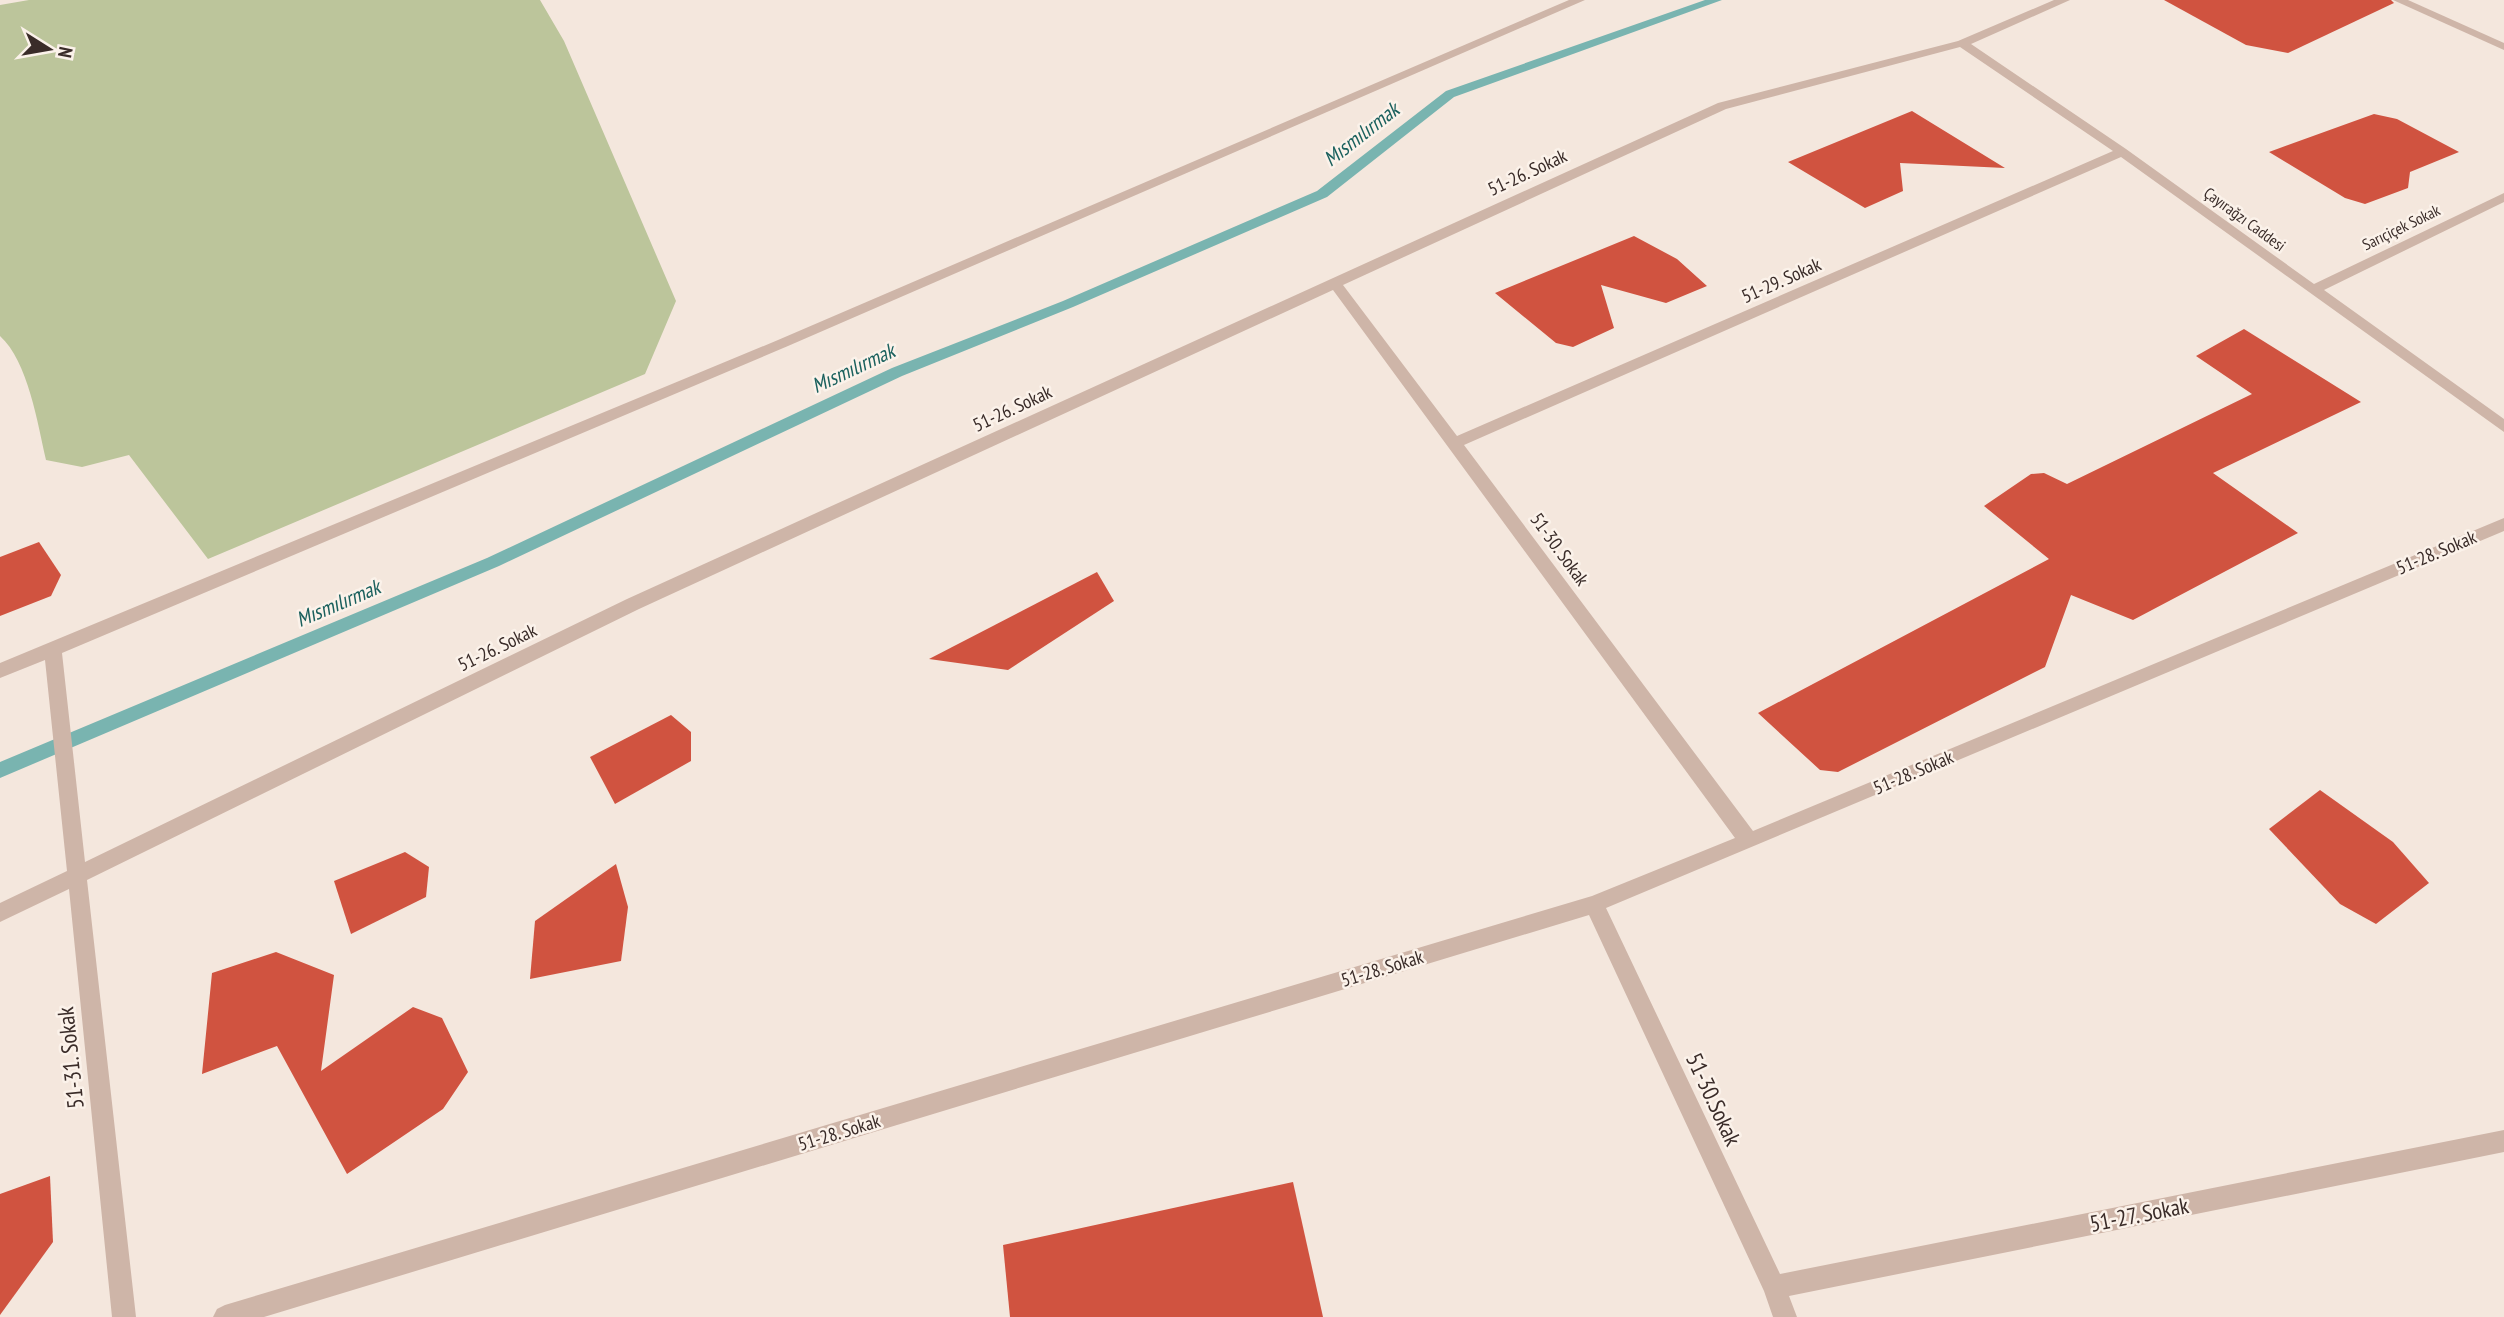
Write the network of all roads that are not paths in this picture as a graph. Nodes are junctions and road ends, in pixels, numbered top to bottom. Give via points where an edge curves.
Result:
1 (1579, 0) edge
2 (2064, 0) edge
3 (2399, 0) edge
4 (1962, 43) junction
5 (2504, 47) edge
6 (2122, 152) junction
7 (2504, 197) edge
8 (1335, 283) junction
9 (2313, 289) junction
10 (2504, 427) edge
11 (1455, 443) junction
12 (2504, 524) edge
13 (53, 650) junction
14 (0, 671) edge
15 (1749, 841) junction
16 (77, 875) junction
17 (1594, 904) junction
18 (0, 914) edge
19 (2504, 1141) edge
20 (1774, 1287) junction
21 (124, 1317) edge
22 (225, 1317) edge
23 (1784, 1317) edge

1 - 13 street
2 - 4 street, 51-26. Sokak
3 - 5 street
4 - 6 street, Çayırağzı Caddesi
4 - 8 street, 51-26. Sokak via 1722,106
6 - 9 street, Çayırağzı Caddesi
6 - 11 street, 51-29. Sokak
7 - 9 street, Sarıçiçek Sokak
8 - 11 street, 51-30. Sokak
8 - 16 street, 51-26. Sokak via 633,604
9 - 10 street, Çayırağzı Caddesi
11 - 15 street, 51-30. Sokak
12 - 15 street, 51-28. Sokak
13 - 14 street
13 - 16 street, 51-31. Sokak
15 - 17 street, 51-28. Sokak
16 - 18 street, 51-26. Sokak
16 - 21 street, 51-31. Sokak
17 - 20 street, 51-30.Sokak
17 - 22 street, 51-28. Sokak
19 - 20 street, 51-27. Sokak
20 - 23 street, 51-30.Sokak

